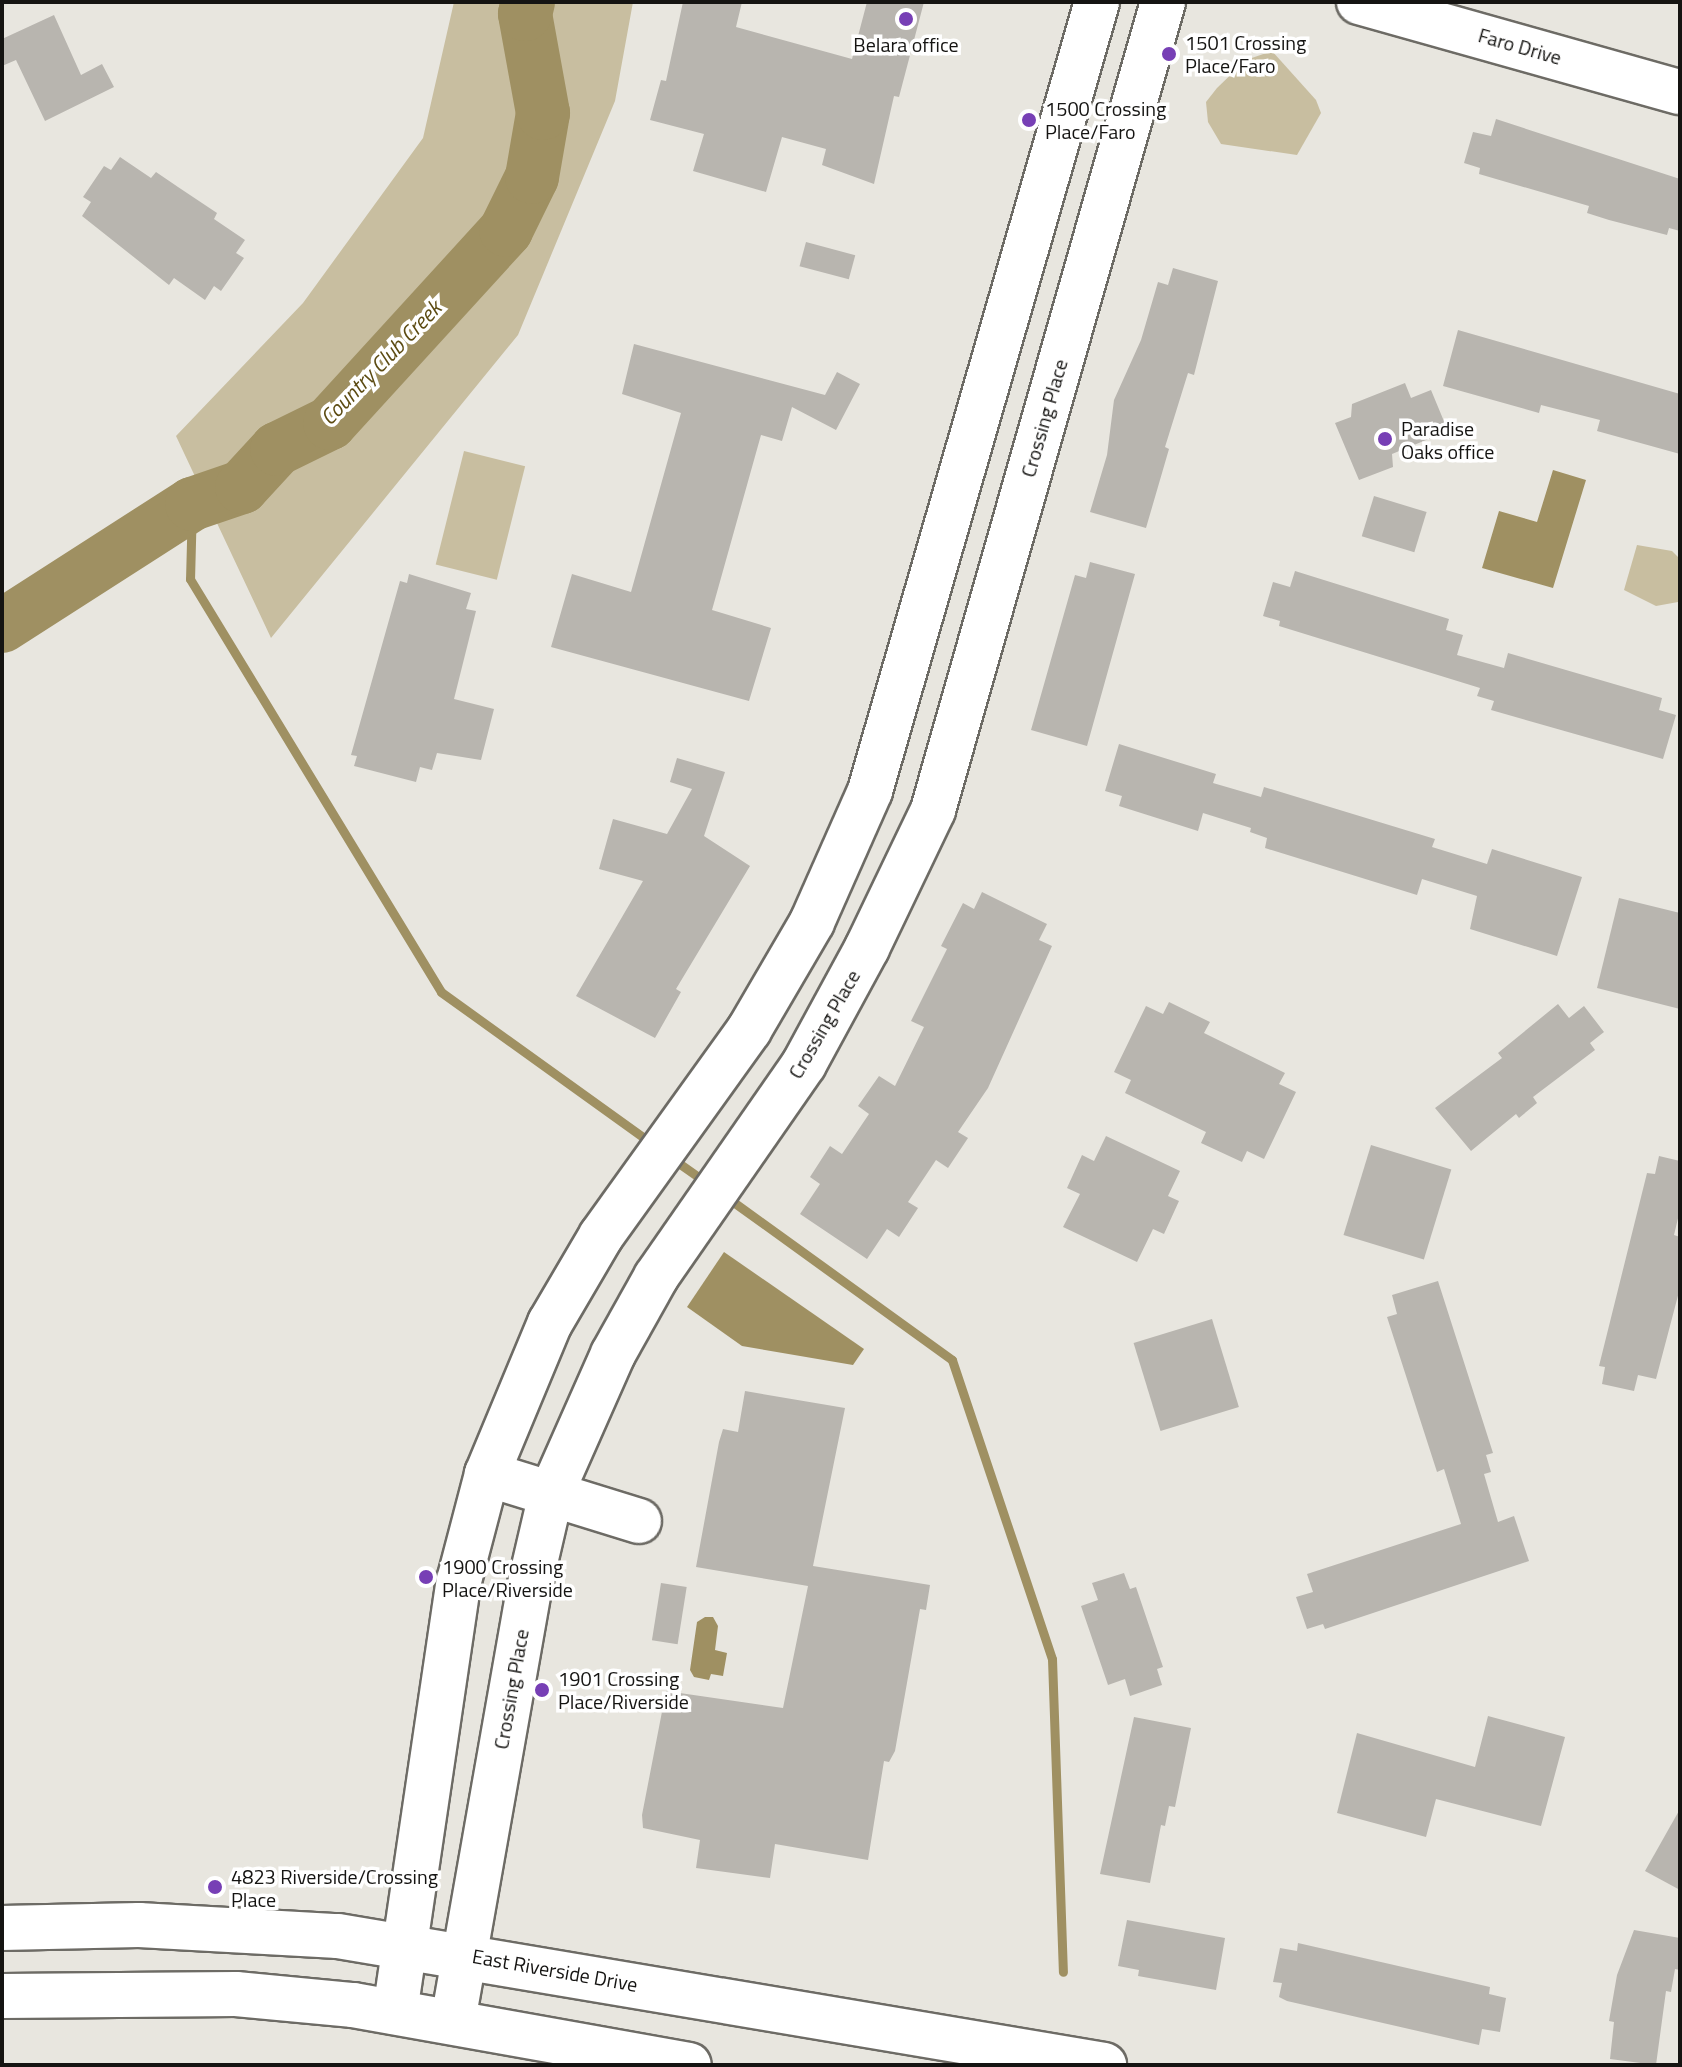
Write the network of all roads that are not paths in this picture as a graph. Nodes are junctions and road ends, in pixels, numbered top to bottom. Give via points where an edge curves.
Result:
1 (1097, 2) edge
2 (1163, 2) edge
3 (1359, 2) edge
4 (1680, 92) edge
5 (487, 1474) junction
6 (551, 1494) junction
7 (639, 1521) dead end
8 (2, 1928) edge
9 (405, 1945) junction
10 (464, 1954) junction
11 (2, 1996) edge
12 (395, 2012) junction
13 (453, 2021) junction
14 (1087, 2063) edge
15 (689, 2065) edge

1 - 5 street via 870,791 812,922 749,1030 643,1177 550,1323
2 - 6 street, Crossing Place via 933,810 804,1064 696,1217 613,1354
3 - 4 street, Faro Drive
5 - 6 street
5 - 9 street via 459,1581
6 - 7 street
6 - 10 street, Crossing Place
8 - 9 street, East Riverside Drive via 139,1925
9 - 10 street, East Riverside Drive
9 - 12 street
10 - 13 street, Crossing Place
10 - 14 street, East Riverside Drive
11 - 12 street via 236,1994
12 - 13 street
13 - 15 street

